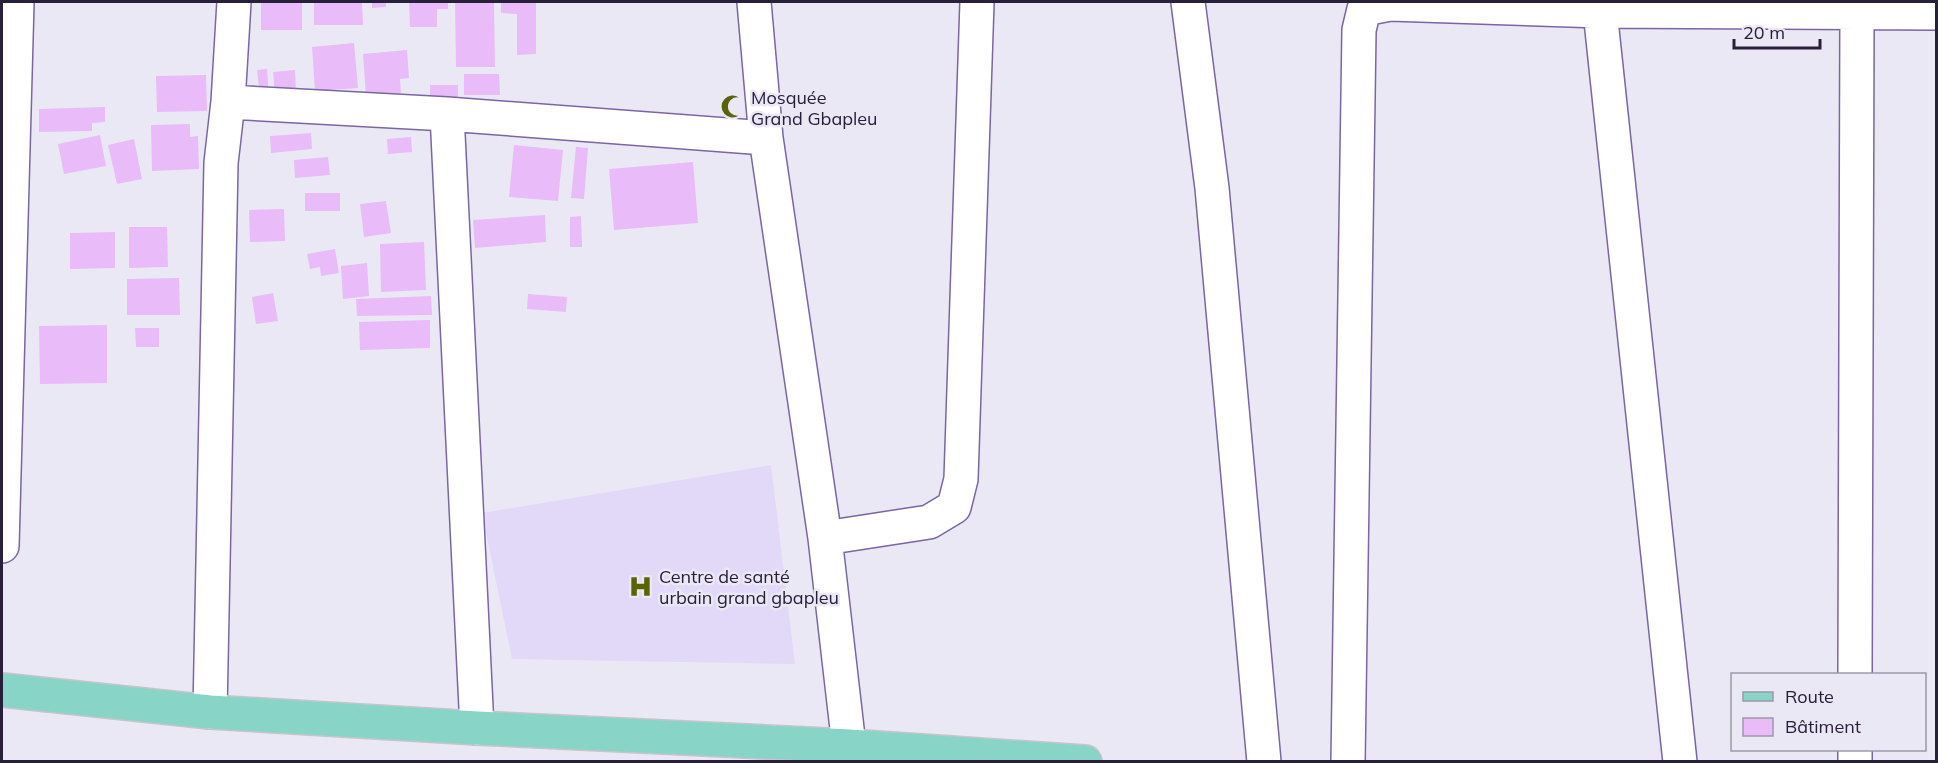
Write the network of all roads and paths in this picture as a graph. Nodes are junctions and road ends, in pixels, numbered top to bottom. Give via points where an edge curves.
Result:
1 (17, 2) edge
2 (234, 2) edge
3 (754, 2) edge
4 (977, 2) edge
5 (1188, 2) edge
6 (1600, 11) junction
7 (1857, 12) junction
8 (1936, 13) edge
9 (228, 102) junction
10 (447, 114) junction
11 (766, 138) junction
12 (825, 538) junction
13 (2, 546) edge
14 (1855, 673) edge
15 (2, 690) edge
16 (210, 712) junction
17 (477, 728) junction
18 (849, 746) junction
19 (1065, 761) edge
20 (1264, 762) edge
21 (1348, 762) edge
22 (1680, 762) edge

1 - 13 street
2 - 9 street
3 - 11 street
4 - 12 street via 961,479 954,507 929,522
5 - 20 street via 1212,188
6 - 7 street
6 - 21 street via 1390,4 1364,9 1359,30
6 - 22 street
7 - 8 street
7 - 14 street
9 - 10 street
9 - 16 street via 221,163
10 - 11 street
10 - 17 street
11 - 12 street
12 - 18 street
15 - 16 main road
16 - 17 main road
17 - 18 main road
18 - 19 main road

